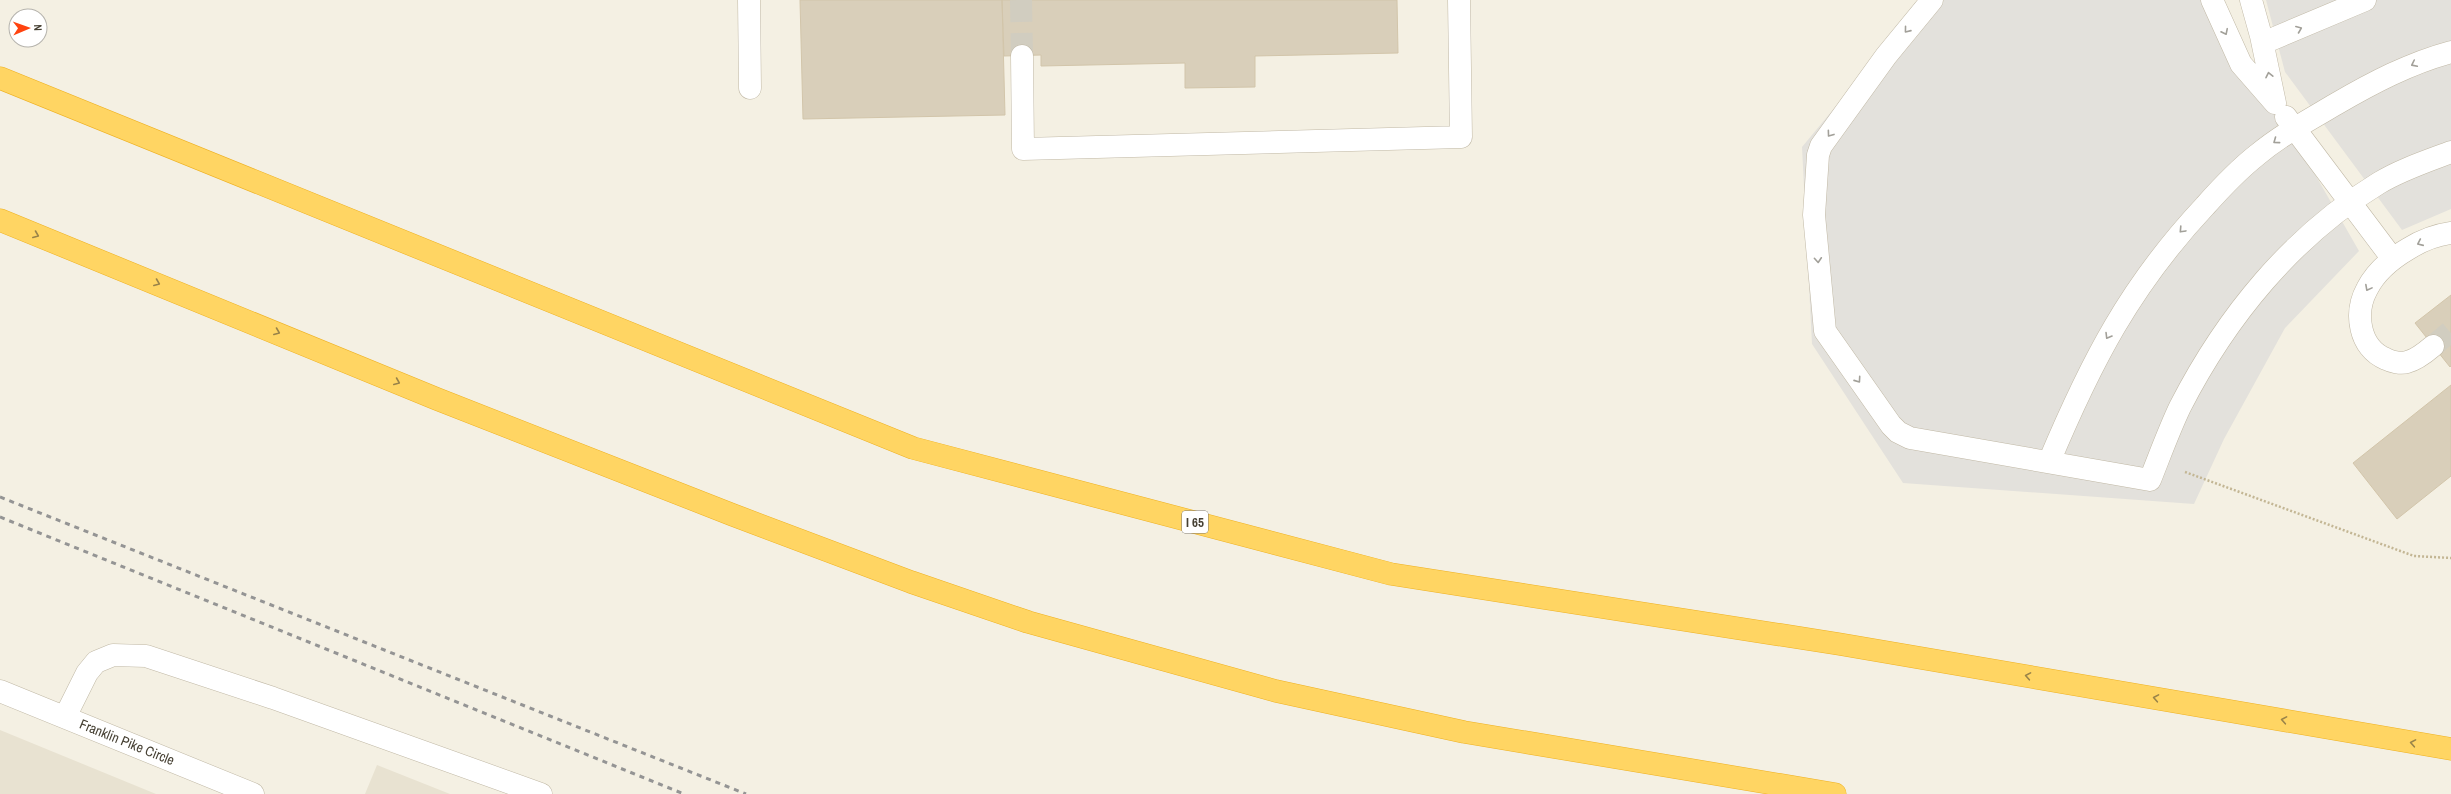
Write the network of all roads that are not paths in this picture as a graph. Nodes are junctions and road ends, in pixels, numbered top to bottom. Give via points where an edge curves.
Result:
1 (749, 0) edge
2 (1459, 0) edge
3 (1932, 0) edge
4 (2212, 0) edge
5 (2251, 0) edge
6 (2366, 0) edge
7 (2263, 43) junction
8 (2451, 52) edge
9 (1022, 56) tunnel mouth
10 (0, 78) edge
11 (750, 88) dead end
12 (2275, 103) junction
13 (2294, 128) junction
14 (2451, 152) edge
15 (2350, 203) junction
16 (0, 220) edge
17 (2451, 233) edge
18 (2392, 258) junction
19 (2433, 346) tunnel mouth
20 (2049, 462) junction
21 (0, 691) edge
22 (65, 717) junction
23 (2451, 749) edge
24 (253, 794) edge
25 (541, 794) edge
26 (1835, 794) edge

1 - 11 street
2 - 9 street via 1461,137 1023,149
3 -> 20 street via 1886,56 1821,146 1818,155 1814,215 1824,326 1830,339 1876,405 1898,432 1929,442
4 -> 12 street via 2240,64
5 - 7 street
7 -> 6 street
12 -> 7 street
8 -> 13 street via 2416,63 2353,94
23 -> 10 highway, I 65 via 1839,644 1391,574 913,448
12 - 13 street
13 - 15 street
13 -> 20 street via 2257,155 2222,188 2175,237 2138,286 2104,342 2077,396
14 - 15 street via 2380,182
15 - 18 street
15 - 20 street via 2321,224 2250,296 2220,338 2180,407 2150,480
16 -> 26 highway via 444,402 733,515 911,582 1028,622 1276,691 1456,730
17 -> 18 street via 2441,234 2417,244
18 -> 19 street via 2366,289 2360,308 2360,329 2366,344 2377,356 2392,362 2407,362
21 - 22 street, Franklin Pike Circle
22 - 24 street, Franklin Pike Circle
22 - 25 street via 87,673 96,662 118,655 146,656 280,700

